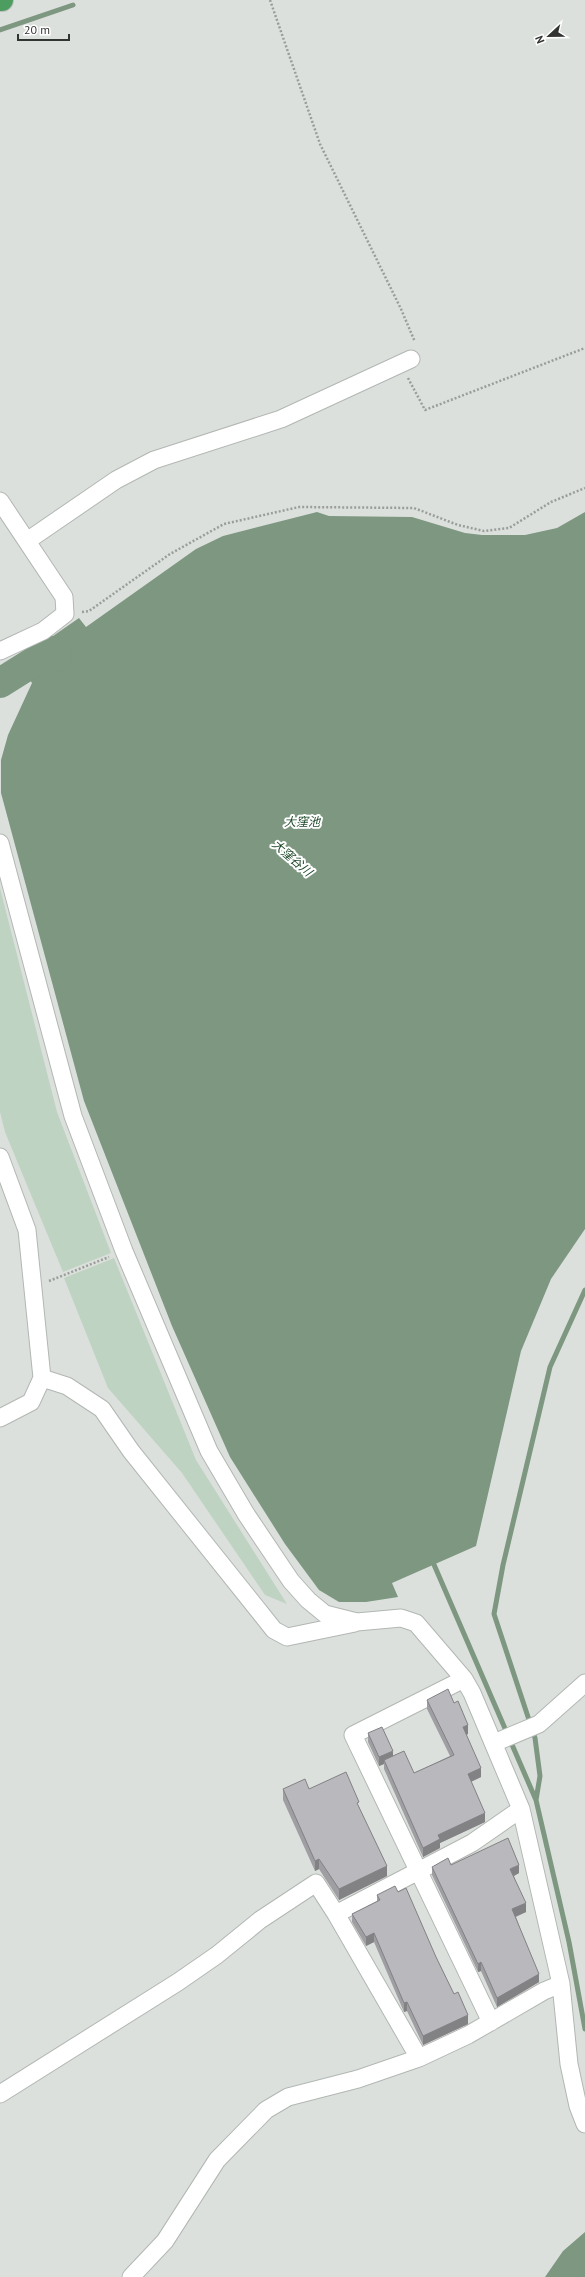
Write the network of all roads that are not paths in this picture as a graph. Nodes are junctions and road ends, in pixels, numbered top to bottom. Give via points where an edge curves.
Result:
1 (411, 359) road end
2 (0, 501) edge
3 (27, 541) junction
4 (0, 651) edge
5 (0, 843) edge
6 (0, 1157) edge
7 (42, 1378) junction
8 (0, 1418) edge
9 (357, 1622) junction
10 (464, 1679) junction
11 (585, 1684) edge
12 (497, 1741) junction
13 (521, 1809) junction
14 (417, 1871) junction
15 (336, 1914) junction
16 (561, 1984) junction
17 (491, 2022) junction
18 (419, 2058) junction
19 (0, 2094) edge
20 (585, 2124) edge
21 (131, 2277) edge

1 - 3 street via 281,419 154,460 116,480
2 - 3 street
3 - 4 street via 64,597 65,614 42,630
5 - 9 street via 73,1116 122,1244 209,1451 246,1514 291,1581 325,1614
6 - 7 street via 26,1230
7 - 8 street via 31,1402
7 - 9 street via 67,1386 102,1409 131,1450 274,1630 287,1637
9 - 10 street via 401,1618 416,1624
10 - 12 street
10 - 14 street via 353,1735
11 - 12 street via 529,1728
12 - 13 street
13 - 14 street via 472,1843
13 - 16 street
14 - 15 street
14 - 17 street
15 - 18 street
15 - 19 street via 316,1883 260,1920 178,1982
16 - 17 street
16 - 20 street via 569,2064 578,2106
17 - 18 street
18 - 21 street via 358,2079 288,2098 266,2110 217,2160 165,2241

